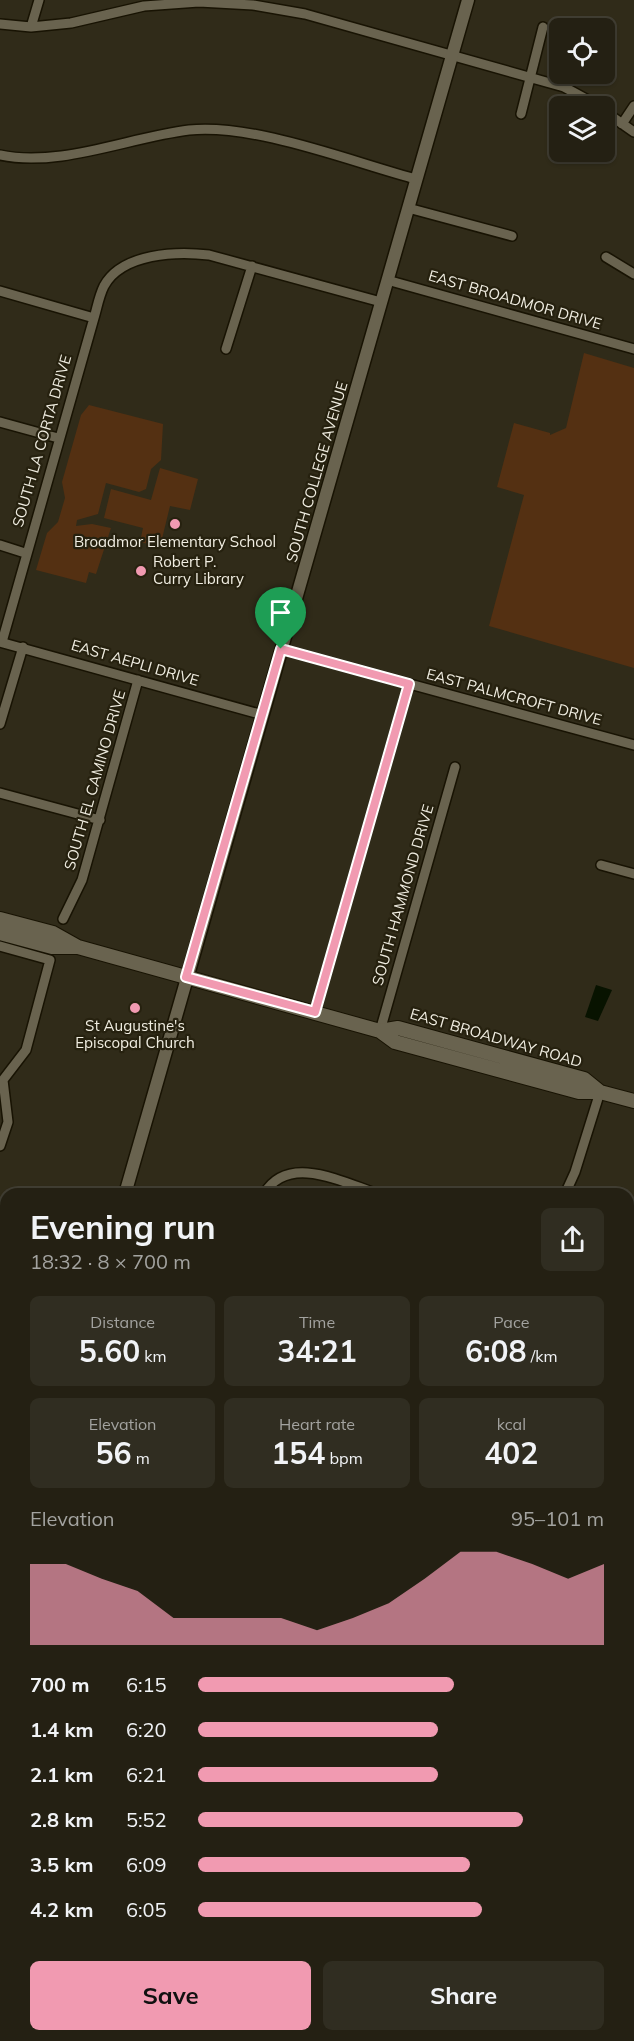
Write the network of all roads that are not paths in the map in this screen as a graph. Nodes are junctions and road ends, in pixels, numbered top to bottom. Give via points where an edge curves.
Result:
1 (39, 0) edge
2 (468, 0) edge
3 (183, 1) edge
4 (0, 24) edge
5 (31, 27) junction
6 (543, 27) dead end
7 (452, 56) junction
8 (531, 77) junction
9 (581, 96) edge
10 (634, 106) edge
11 (521, 114) dead end
12 (615, 119) edge
13 (622, 124) junction
14 (634, 132) edge
15 (0, 155) edge
16 (416, 179) junction
17 (408, 208) junction
18 (512, 236) dead end
19 (606, 257) dead end
20 (252, 266) junction
21 (634, 274) edge
22 (387, 280) junction
23 (0, 291) edge
24 (381, 302) junction
25 (94, 318) junction
26 (226, 349) dead end
27 (634, 350) edge
28 (0, 422) edge
29 (58, 438) junction
30 (0, 545) edge
31 (26, 552) junction
32 (1, 642) edge
33 (23, 647) junction
34 (281, 649) junction
35 (138, 680) junction
36 (409, 684) junction
37 (262, 714) junction
38 (0, 723) edge
39 (634, 745) edge
40 (455, 767) dead end
41 (0, 793) edge
42 (100, 820) junction
43 (601, 865) dead end
44 (634, 874) edge
45 (0, 919) edge
46 (63, 919) dead end
47 (0, 933) edge
48 (0, 946) edge
49 (78, 947) junction
50 (186, 977) junction
51 (315, 1012) junction
52 (380, 1031) junction
53 (1, 1080) edge
54 (600, 1092) junction
55 (634, 1101) edge
56 (0, 1146) edge
57 (127, 1188) edge
58 (269, 1188) edge
59 (357, 1188) edge
60 (568, 1188) edge

1 - 5 street
2 - 7 street, SOUTH COLLEGE AVENUE
3 - 5 street
3 - 7 street via 253,5 305,14
4 - 5 street
6 - 8 street
7 - 8 street
7 - 16 street, SOUTH COLLEGE AVENUE
8 - 9 street
8 - 11 street
10 - 13 street
12 - 13 street
13 - 14 street
15 - 16 street via 50,157 190,130 232,131
16 - 17 street, SOUTH COLLEGE AVENUE
17 - 18 street
17 - 22 street, SOUTH COLLEGE AVENUE
19 - 21 street
20 - 24 street
20 - 25 street via 189,253 128,264 104,286
20 - 26 street
22 - 24 street, SOUTH COLLEGE AVENUE
22 - 27 street, EAST BROADMOR DRIVE
23 - 25 street
24 - 34 street, SOUTH COLLEGE AVENUE
25 - 29 street, SOUTH LA CORTA DRIVE
28 - 29 street
29 - 31 street, SOUTH LA CORTA DRIVE
30 - 31 street
31 - 32 street, SOUTH LA CORTA DRIVE
32 - 33 street, EAST AEPLI DRIVE
33 - 35 street, EAST AEPLI DRIVE
33 - 38 street
34 - 36 street, EAST PALMCROFT DRIVE
34 - 37 street, SOUTH COLLEGE AVENUE
35 - 37 street, EAST AEPLI DRIVE
35 - 42 street, SOUTH EL CAMINO DRIVE
36 - 39 street, EAST PALMCROFT DRIVE
36 - 51 street
37 - 50 street, SOUTH COLLEGE AVENUE
40 - 52 street, SOUTH HAMMOND DRIVE
41 - 42 street
42 - 46 street, SOUTH EL CAMINO DRIVE via 82,880
43 - 44 street
45 - 49 main road, EAST BROADWAY ROAD via 53,933
47 - 49 main road, EAST BROADWAY ROAD via 52,947
48 - 53 street via 50,960 26,1050
49 - 50 main road, EAST BROADWAY ROAD
50 - 51 main road, EAST BROADWAY ROAD
50 - 57 street, SOUTH COLLEGE AVENUE
51 - 52 main road, EAST BROADWAY ROAD
52 - 54 main road, EAST BROADWAY ROAD via 395,1041 474,1064 579,1092
53 - 56 street via 8,1122
54 - 55 main road, EAST BROADWAY ROAD
54 - 60 street
58 - 59 street via 279,1176 296,1171

